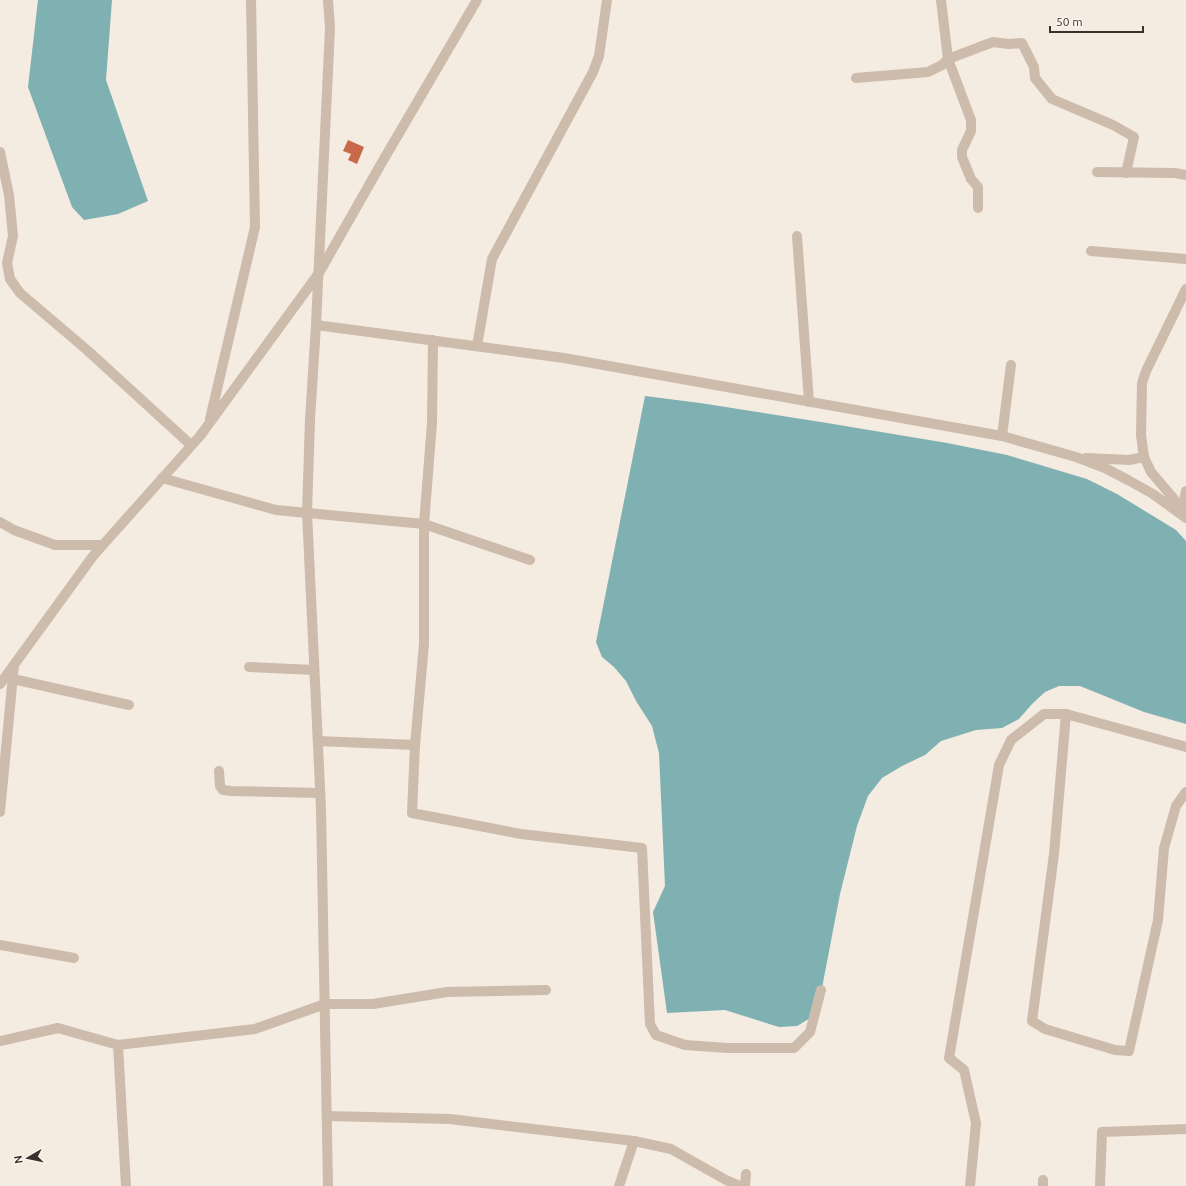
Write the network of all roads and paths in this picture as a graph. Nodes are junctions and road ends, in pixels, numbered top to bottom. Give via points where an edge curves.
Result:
1 (251, 0) edge
2 (328, 0) edge
3 (477, 0) edge
4 (607, 0) edge
5 (941, 0) edge
6 (948, 59) junction
7 (856, 78) dead end
8 (0, 152) edge
9 (1097, 172) dead end
10 (1126, 173) junction
11 (1186, 175) edge
12 (978, 208) dead end
13 (797, 236) dead end
14 (1090, 251) dead end
15 (1186, 259) edge
16 (319, 273) junction
17 (1186, 290) edge
18 (316, 325) junction
19 (433, 340) junction
20 (477, 346) junction
21 (1011, 365) dead end
22 (809, 402) junction
23 (209, 423) junction
24 (1002, 436) junction
25 (191, 445) junction
26 (1076, 457) junction
27 (1144, 457) junction
28 (162, 478) junction
29 (1186, 491) edge
30 (307, 512) junction
31 (1183, 516) edge
32 (0, 522) edge
33 (424, 524) junction
34 (102, 545) junction
35 (530, 560) dead end
36 (14, 665) junction
37 (249, 668) dead end
38 (314, 670) junction
39 (13, 679) junction
40 (0, 684) edge
41 (129, 705) dead end
42 (1066, 714) junction
43 (318, 741) junction
44 (415, 745) junction
45 (1186, 746) edge
46 (219, 771) dead end
47 (1186, 792) edge
48 (320, 793) junction
49 (0, 812) edge
50 (0, 946) edge
51 (74, 958) dead end
52 (546, 990) dead end
53 (821, 990) dead end
54 (325, 1004) junction
55 (0, 1041) edge
56 (118, 1045) junction
57 (327, 1116) junction
58 (1186, 1129) edge
59 (634, 1141) junction
60 (746, 1174) dead end
61 (126, 1186) edge
62 (328, 1186) edge
63 (619, 1186) edge
64 (740, 1186) edge
65 (746, 1186) edge
66 (970, 1186) edge
67 (1100, 1186) edge

1 - 23 street via 255,227
2 - 16 street via 330,28
3 - 16 street
4 - 20 street via 599,56 593,72 492,259
5 - 6 street
6 - 7 street via 928,72
6 - 10 street via 993,42 1022,43 1034,67 1035,78 1052,99 1113,125 1134,137
6 - 12 street via 972,120 971,131 962,150 962,158 971,179 978,187
8 - 25 street via 9,195 13,236 7,263 10,279 20,293
9 - 10 street
10 - 11 street
13 - 22 street
14 - 15 street
16 - 18 street
16 - 23 street
17 - 27 street via 1142,383 1141,435
18 - 19 street
18 - 30 street
19 - 20 street
19 - 33 street via 432,423
20 - 22 street via 564,358
21 - 24 street
22 - 24 street
23 - 25 street
24 - 26 street
25 - 28 street
26 - 27 street via 1133,460
26 - 31 street via 1128,480
27 - 31 street via 1151,472 1174,499
28 - 30 street via 276,510
28 - 34 street
29 - 31 street
30 - 33 street
30 - 38 street
32 - 34 street via 55,545
33 - 35 street
33 - 44 street via 424,644
34 - 36 street
36 - 39 street
36 - 40 street
37 - 38 street
38 - 43 street
39 - 41 street
39 - 49 street
42 - 45 street
42 - 47 street via 1054,854 1032,1021 1045,1029 1115,1050 1129,1051 1158,920 1164,848 1176,806
42 - 66 street via 1044,714 1011,740 999,765 949,1058 964,1070 976,1123
43 - 44 street
43 - 48 street
44 - 53 street via 412,813 521,834 642,848 650,1024 656,1035 685,1045 794,1048 810,1032
46 - 48 street via 220,786 223,790
48 - 54 street
50 - 51 street
52 - 54 street via 447,992 373,1004
54 - 56 street via 255,1029
54 - 57 street
55 - 56 street via 58,1028
56 - 61 street
57 - 59 street via 450,1119
57 - 62 street
58 - 67 street via 1102,1132
59 - 63 street
59 - 64 street via 671,1149
60 - 65 street

